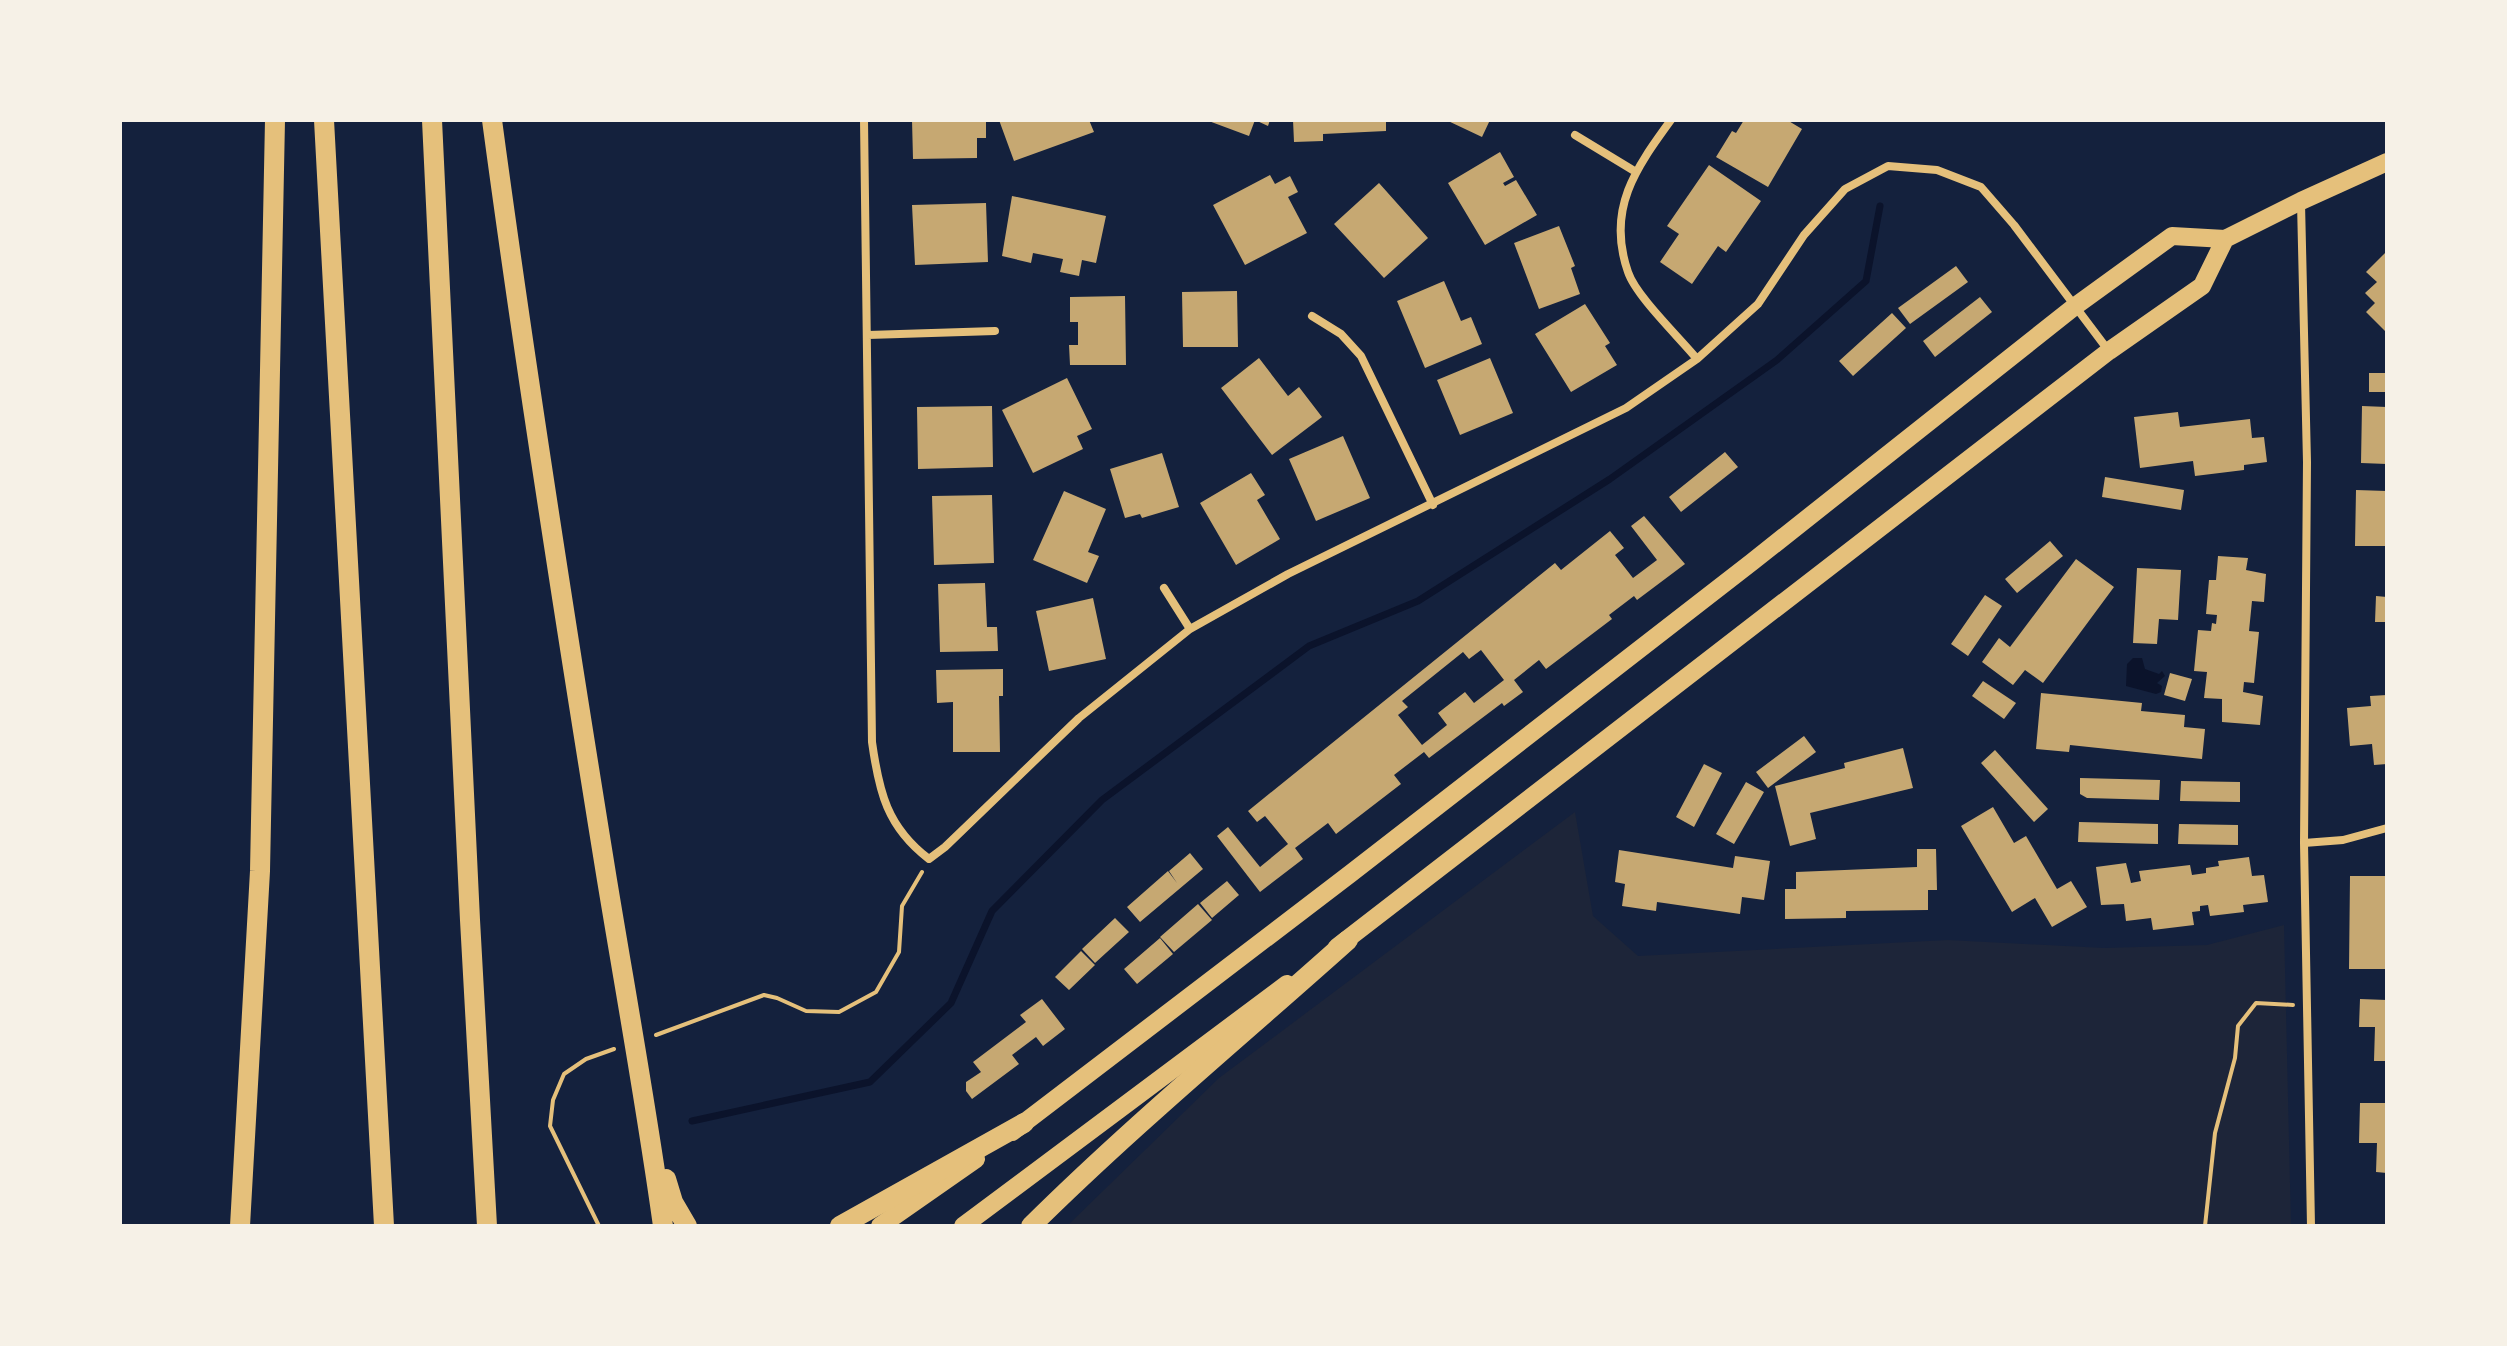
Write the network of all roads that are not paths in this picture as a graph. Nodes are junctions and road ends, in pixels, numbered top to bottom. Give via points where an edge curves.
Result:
1 (275, 120) edge
2 (324, 120) edge
3 (432, 120) edge
4 (492, 120) edge
5 (864, 120) edge
6 (1671, 120) edge
7 (1575, 135) dead end
8 (2387, 162) edge
9 (1636, 172) junction
10 (2301, 201) junction
11 (2225, 239) junction
12 (2074, 307) junction
13 (1312, 316) dead end
14 (995, 331) dead end
15 (868, 335) junction
16 (2109, 351) junction
17 (1697, 359) junction
18 (1433, 505) junction
19 (1164, 588) dead end
20 (1190, 629) junction
21 (2387, 828) edge
22 (2304, 843) junction
23 (1348, 940) junction
24 (646, 1105) junction
25 (1024, 1123) junction
26 (240, 1226) edge
27 (384, 1226) edge
28 (487, 1226) edge
29 (663, 1226) edge
30 (687, 1226) edge
31 (840, 1226) edge
32 (880, 1226) edge
33 (963, 1226) edge
34 (1031, 1226) edge
35 (2311, 1226) edge

1 - 26 highway via 260,871
2 - 27 highway
3 - 28 highway
4 - 24 highway
5 - 15 street
6 - 9 street
7 - 9 street
8 - 10 main road
9 - 17 street via 1621,212 1628,274
10 - 11 main road
10 - 22 street via 2307,462
11 - 12 main road via 2172,236
11 - 16 main road via 2202,286
12 - 16 street
12 - 17 street via 1981,187 1937,170 1888,166 1845,189 1804,235 1758,304
12 - 25 main road
13 - 18 street via 1341,334 1361,356
14 - 15 street
15 - 20 street via 872,742 885,806 909,844 929,859 945,847 1079,718
16 - 23 main road
17 - 18 street via 1626,408
18 - 20 street via 1288,574
19 - 20 street
21 - 22 street
22 - 35 street
23 - 33 main road
23 - 34 highway via 1116,1143
24 - 29 highway
24 - 30 highway via 670,1193
25 - 31 highway
25 - 32 main road

